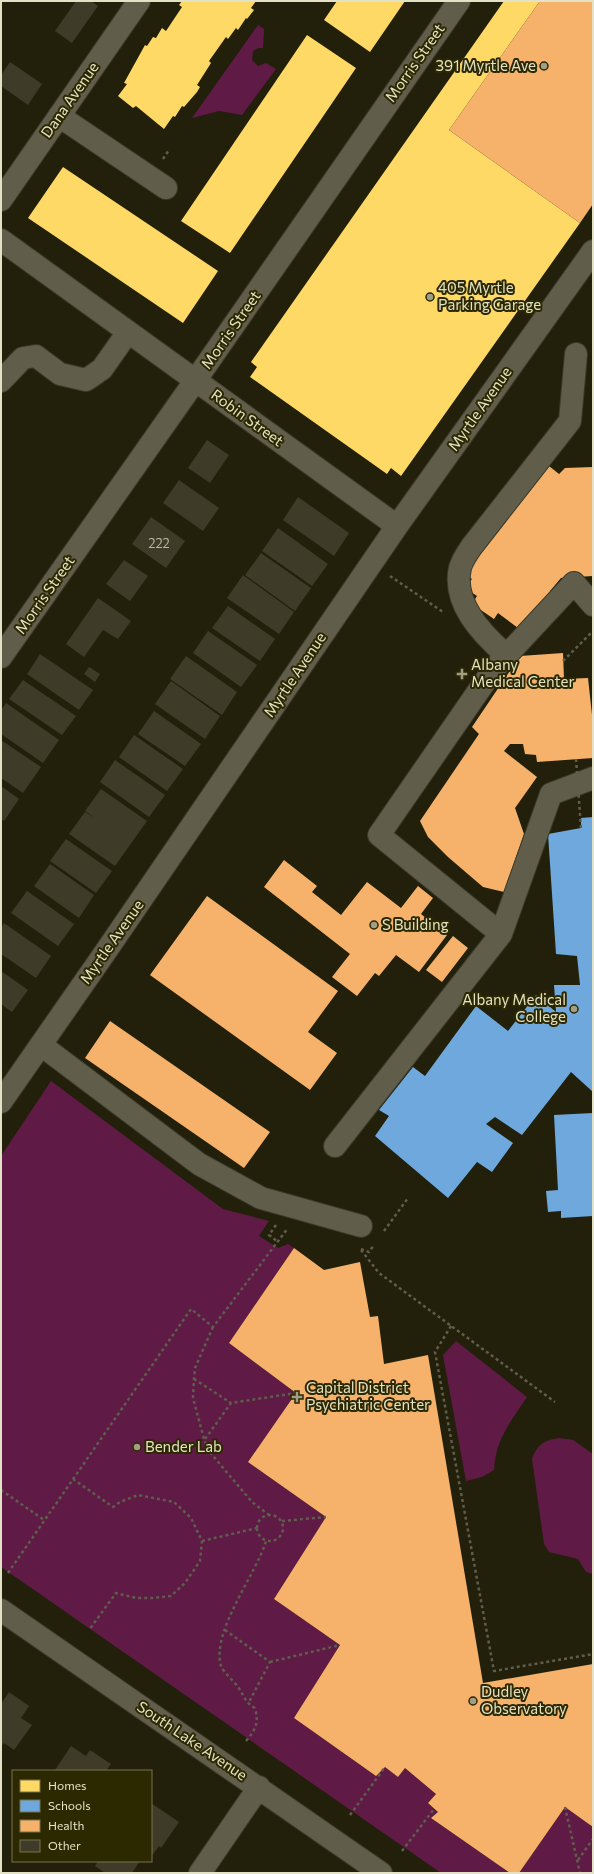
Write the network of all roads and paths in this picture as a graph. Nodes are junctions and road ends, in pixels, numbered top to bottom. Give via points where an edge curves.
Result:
1 (139, 1) edge
2 (458, 1) edge
3 (59, 116) junction
4 (166, 188) dead end
5 (1, 200) edge
6 (3, 246) edge
7 (593, 251) edge
8 (128, 332) junction
9 (576, 354) dead end
10 (195, 381) junction
11 (1, 382) edge
12 (397, 526) junction
13 (390, 576) dead end
14 (431, 604) dead end
15 (593, 605) edge
16 (593, 631) edge
17 (506, 655) junction
18 (1, 658) edge
19 (563, 661) dead end
20 (576, 759) dead end
21 (593, 778) edge
22 (581, 828) dead end
23 (501, 934) junction
24 (41, 1045) junction
25 (1, 1102) edge
26 (335, 1146) dead end
27 (408, 1198) dead end
28 (360, 1226) dead end
29 (289, 1227) dead end
30 (269, 1236) dead end
31 (381, 1236) dead end
32 (377, 1241) dead end
33 (278, 1242) junction
34 (354, 1247) dead end
35 (361, 1249) junction
36 (213, 1326) junction
37 (451, 1326) junction
38 (194, 1379) junction
39 (296, 1393) dead end
40 (555, 1402) dead end
41 (231, 1403) junction
42 (204, 1439) junction
43 (72, 1479) junction
44 (1, 1490) edge
45 (269, 1515) junction
46 (326, 1517) dead end
47 (44, 1520) junction
48 (282, 1521) junction
49 (257, 1528) junction
50 (202, 1541) junction
51 (266, 1541) junction
52 (8, 1573) dead end
53 (3, 1617) edge
54 (89, 1630) dead end
55 (225, 1630) junction
56 (340, 1645) dead end
57 (593, 1654) edge
58 (270, 1662) junction
59 (248, 1705) junction
60 (246, 1741) dead end
61 (385, 1767) dead end
62 (259, 1788) junction
63 (565, 1807) dead end
64 (434, 1809) dead end
65 (350, 1815) dead end
66 (593, 1839) edge
67 (402, 1851) dead end
68 (578, 1861) junction
69 (200, 1873) edge
70 (381, 1873) edge
71 (580, 1873) edge

1 - 3 street, Dana Avenue
2 - 10 street, Morris Street
3 - 4 street
3 - 5 street, Dana Avenue
6 - 8 street, Robin Street
7 - 12 street, Myrtle Avenue
8 - 10 street, Robin Street
8 - 11 street via 102,369 86,380 60,374 36,356 23,358
9 - 17 street via 570,421 472,546 460,567 459,586 466,609 484,635
10 - 12 street, Robin Street
10 - 18 street, Morris Street
12 - 24 street, Myrtle Avenue
13 - 14 path
15 - 17 street via 574,583
16 - 19 path
17 - 23 street via 379,835
20 - 22 path, bridge
21 - 23 street via 551,794
23 - 26 street
24 - 25 street, Myrtle Avenue
24 - 28 street via 199,1164 261,1198
27 - 31 path
29 - 33 path
30 - 33 path
32 - 35 path via 369,1252
33 - 36 path
34 - 35 path
35 - 37 path via 379,1273
36 - 38 path via 195,1368
36 - 43 path via 191,1309
37 - 40 path
37 - 57 path via 435,1352 494,1671
38 - 41 path
38 - 42 path via 192,1398
39 - 41 path
41 - 42 path
42 - 45 path via 208,1450 252,1502
43 - 47 path
43 - 50 path via 113,1508 120,1502 138,1495 174,1502 191,1518
44 - 47 path
45 - 48 path via 277,1516
45 - 49 path via 260,1520
46 - 48 path
47 - 52 path
48 - 51 path via 284,1530 280,1537
49 - 50 path
49 - 51 path via 259,1535
50 - 54 path via 200,1561 185,1583 170,1596 136,1598 116,1593
51 - 55 path
53 - 62 street, South Lake Avenue
55 - 58 path
55 - 59 path via 220,1646 221,1666
56 - 58 path
58 - 59 path
59 - 60 path via 254,1708 258,1719
61 - 65 path
62 - 69 street
62 - 70 street, South Lake Avenue
63 - 68 path
64 - 67 path
66 - 68 path
68 - 71 path

